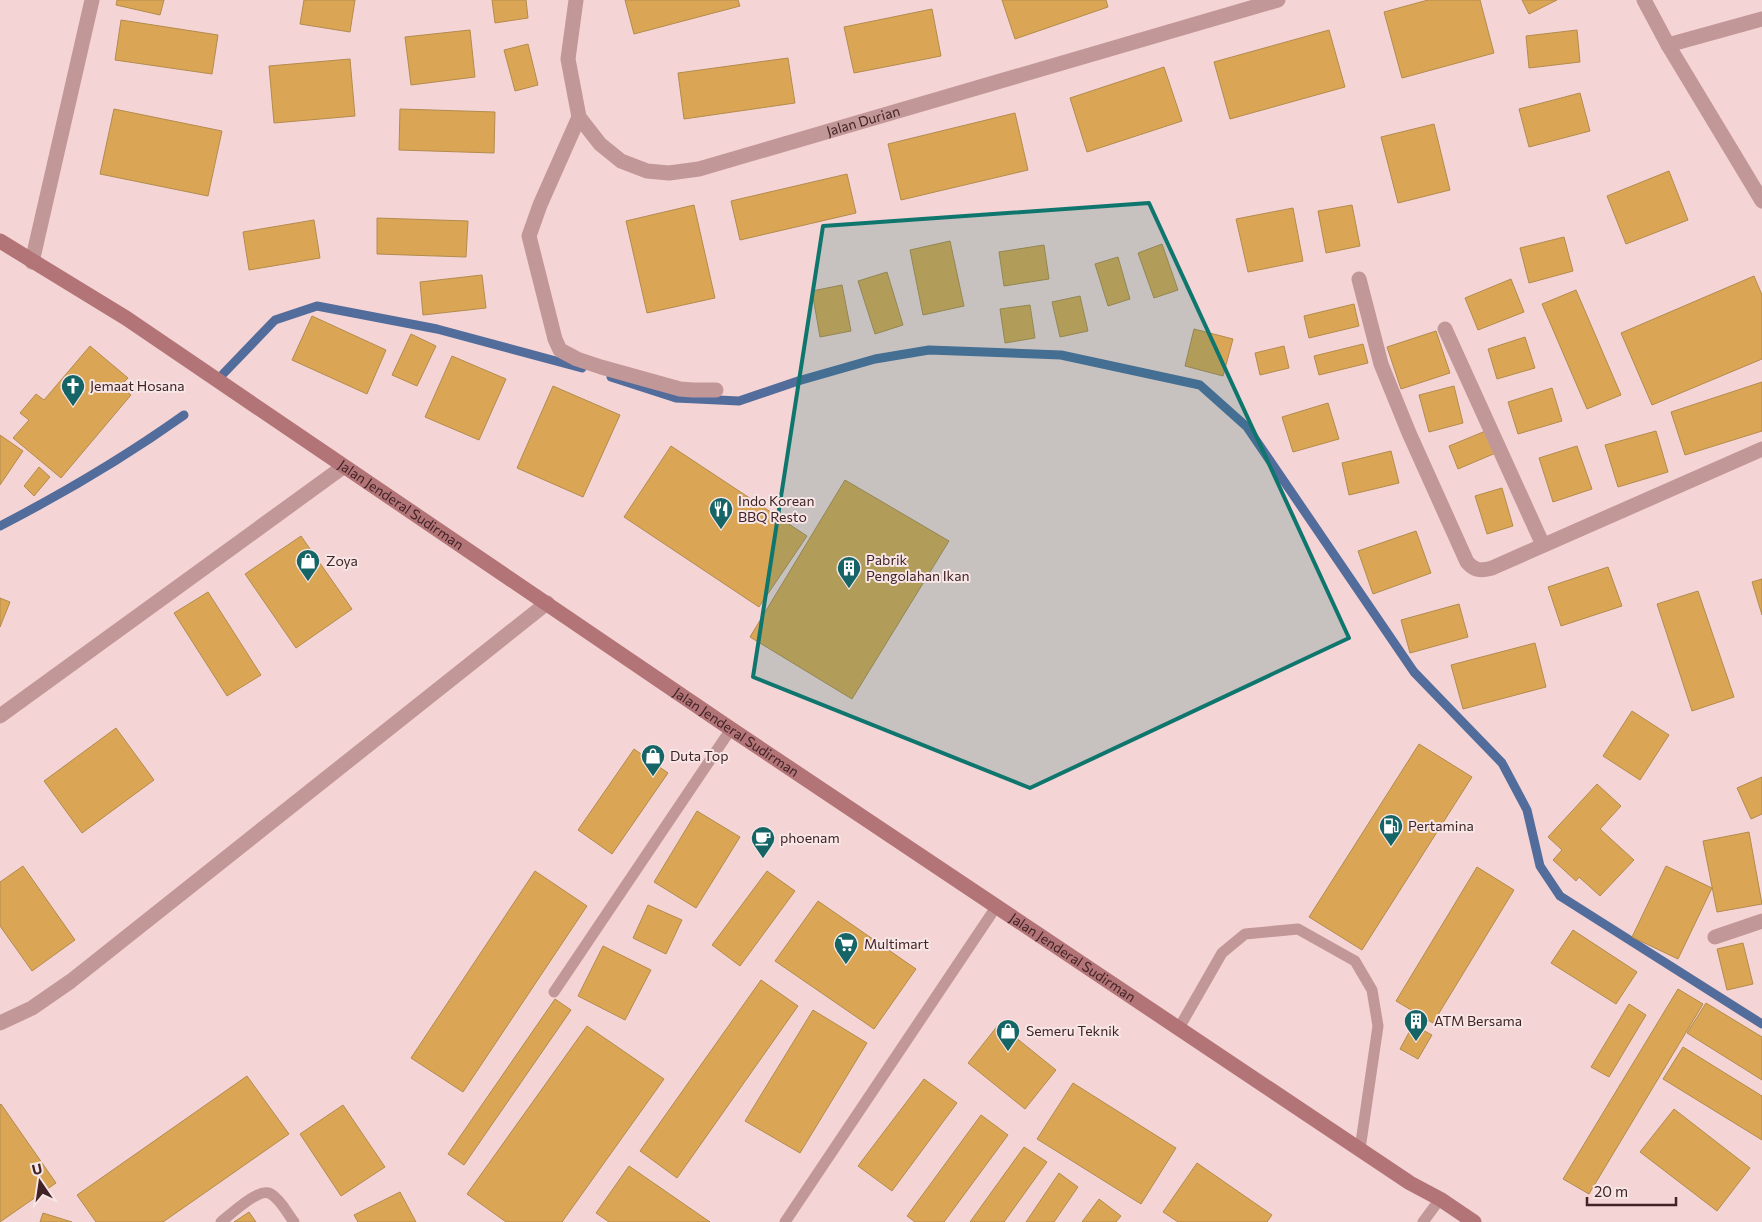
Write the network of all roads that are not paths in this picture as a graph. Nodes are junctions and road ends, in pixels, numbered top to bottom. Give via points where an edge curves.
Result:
1 (92, 0) edge
2 (576, 0) edge
3 (1278, 0) edge
4 (1644, 0) edge
5 (1762, 19) edge
6 (1668, 45) junction
7 (579, 117) junction
8 (1762, 201) edge
9 (0, 241) edge
10 (32, 262) junction
11 (1359, 279) dead end
12 (1445, 329) dead end
13 (716, 390) dead end
14 (1762, 449) edge
15 (343, 467) junction
16 (1543, 545) junction
17 (547, 604) junction
18 (0, 716) edge
19 (730, 729) junction
20 (996, 907) junction
21 (1762, 921) edge
22 (1715, 937) dead end
23 (554, 992) dead end
24 (0, 1023) edge
25 (1179, 1028) junction
26 (1360, 1149) junction
27 (1440, 1200) junction
28 (221, 1222) edge
29 (294, 1222) edge
30 (785, 1222) edge
31 (1424, 1222) edge
32 (1474, 1222) edge

1 - 10 street
2 - 7 street, Jalan Durian via 568,59
3 - 7 street, Jalan Durian via 699,169 655,172 621,161 600,144
4 - 6 street
5 - 6 street
6 - 8 street
7 - 13 street via 529,236 560,350 601,367 680,389
9 - 10 main road, Jalan Jenderal Sudirman
10 - 15 main road, Jalan Jenderal Sudirman via 126,318
11 - 16 street via 1381,364 1467,562 1476,570 1482,570
12 - 16 street
14 - 16 street
15 - 17 main road, Jalan Jenderal Sudirman
15 - 18 street
17 - 19 main road, Jalan Jenderal Sudirman
17 - 24 street via 50,997
19 - 20 main road, Jalan Jenderal Sudirman
19 - 23 lane
20 - 25 main road, Jalan Jenderal Sudirman
20 - 30 lane
21 - 22 street
25 - 26 main road, Jalan Jenderal Sudirman
25 - 26 lane via 1222,953 1246,934 1298,929 1355,961 1372,990 1378,1026
26 - 27 main road, Jalan Jenderal Sudirman
27 - 31 lane
27 - 32 main road, Jalan Jenderal Sudirman
28 - 29 lane via 256,1195 270,1192

